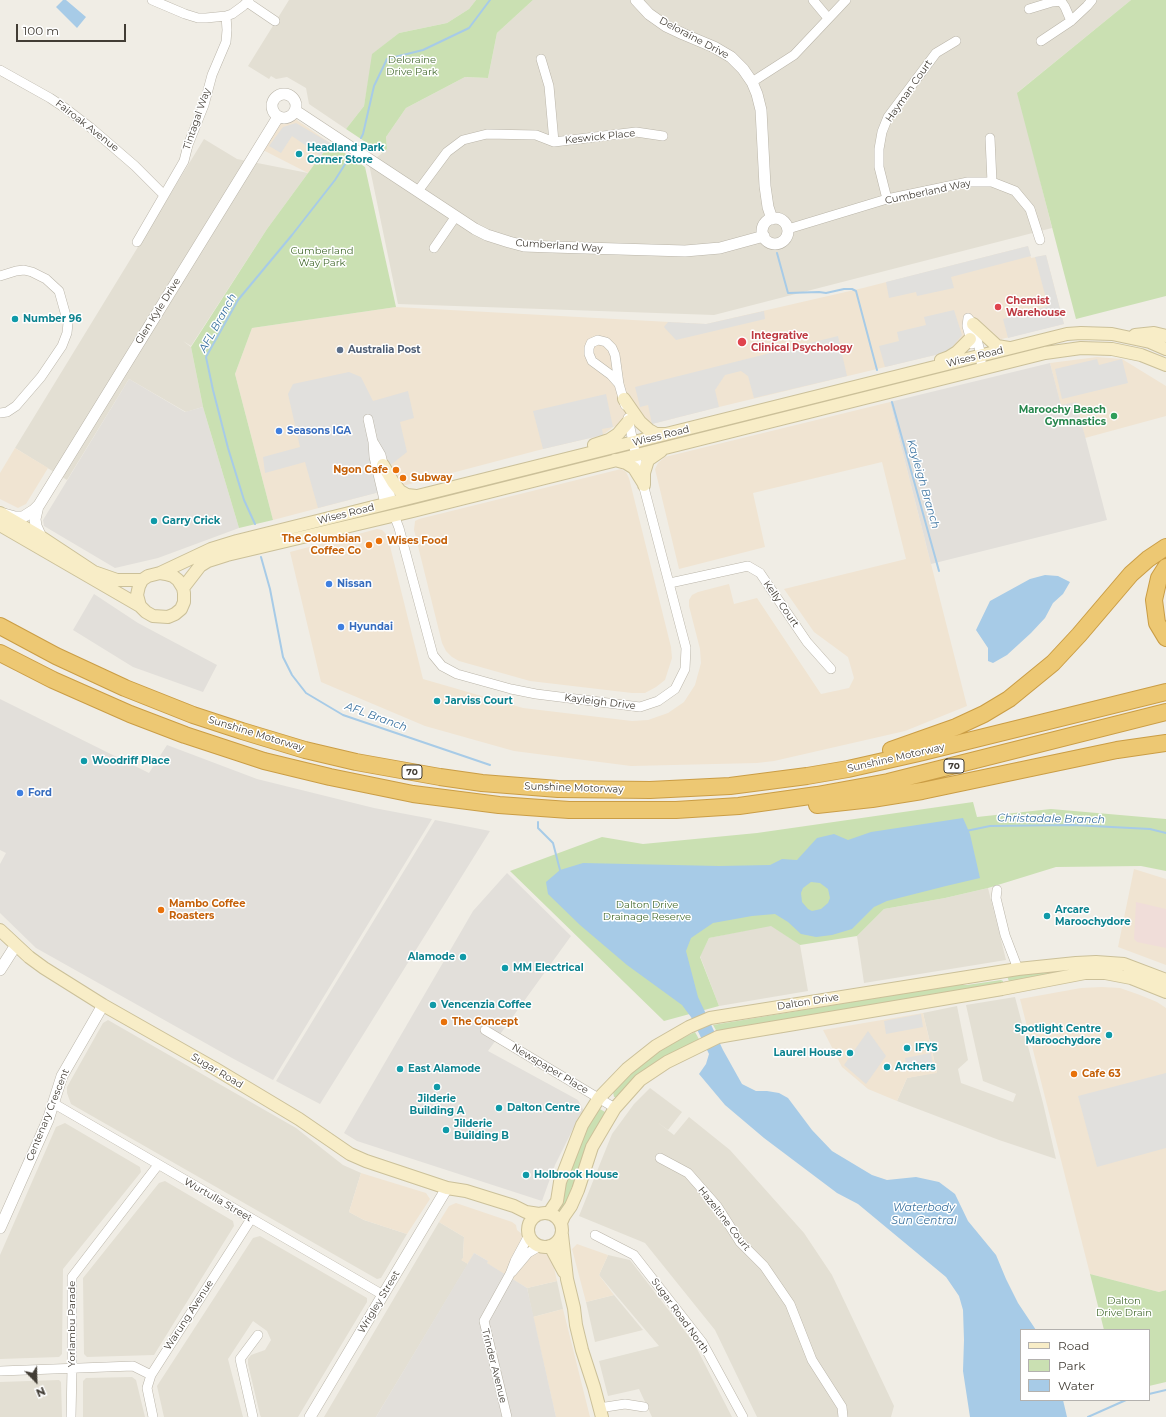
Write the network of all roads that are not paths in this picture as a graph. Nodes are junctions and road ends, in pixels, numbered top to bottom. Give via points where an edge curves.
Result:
1 (152, 0) edge
2 (636, 0) edge
3 (813, 0) edge
4 (846, 0) edge
5 (1092, 0) edge
6 (248, 1) edge
7 (1029, 9) dead end
8 (226, 16) junction
9 (828, 18) junction
10 (275, 21) dead end
11 (1071, 21) junction
12 (956, 41) dead end
13 (1041, 41) dead end
14 (542, 59) dead end
15 (0, 70) edge
16 (752, 82) junction
17 (296, 111) junction
18 (278, 117) junction
19 (663, 136) dead end
20 (990, 138) dead end
21 (554, 142) junction
22 (992, 182) junction
23 (418, 191) junction
24 (164, 195) junction
25 (887, 199) junction
26 (456, 216) junction
27 (772, 219) junction
28 (788, 228) junction
29 (764, 236) junction
30 (1040, 240) dead end
31 (137, 242) dead end
32 (434, 248) dead end
33 (0, 276) edge
34 (973, 324) junction
35 (1126, 336) junction
36 (1166, 336) edge
37 (970, 339) junction
38 (1011, 348) junction
39 (1166, 349) edge
40 (978, 356) junction
41 (1166, 365) edge
42 (981, 368) junction
43 (899, 376) junction
44 (619, 384) junction
45 (624, 399) junction
46 (0, 413) edge
47 (368, 420) dead end
48 (629, 421) junction
49 (668, 440) junction
50 (373, 442) junction
51 (635, 449) junction
52 (614, 460) junction
53 (554, 462) junction
54 (384, 465) junction
55 (644, 485) junction
56 (416, 496) junction
57 (388, 503) junction
58 (39, 505) junction
59 (0, 513) edge
60 (394, 515) junction
61 (0, 525) edge
62 (41, 538) junction
63 (1166, 547) edge
64 (1166, 567) edge
65 (160, 573) junction
66 (142, 580) junction
67 (670, 583) junction
68 (183, 588) junction
69 (140, 606) junction
70 (0, 626) edge
71 (1166, 638) edge
72 (0, 653) edge
73 (831, 669) dead end
74 (1166, 692) edge
75 (1166, 712) edge
76 (1166, 743) edge
77 (848, 769) junction
78 (738, 806) junction
79 (997, 890) dead end
80 (0, 930) edge
81 (16, 945) junction
82 (1076, 963) junction
83 (1018, 969) junction
84 (0, 970) edge
85 (1105, 974) junction
86 (954, 978) junction
87 (1166, 980) edge
88 (1002, 989) junction
89 (1166, 992) edge
90 (103, 1005) junction
91 (486, 1030) dead end
92 (599, 1098) junction
93 (53, 1103) junction
94 (615, 1108) junction
95 (660, 1158) dead end
96 (158, 1165) junction
97 (447, 1188) junction
98 (544, 1213) junction
99 (251, 1219) junction
100 (0, 1228) edge
101 (562, 1229) junction
102 (528, 1232) junction
103 (595, 1235) dead end
104 (545, 1246) junction
105 (510, 1274) junction
106 (567, 1279) junction
107 (383, 1295) junction
108 (258, 1335) dead end
109 (72, 1368) junction
110 (0, 1371) edge
111 (151, 1375) junction
112 (644, 1407) dead end
113 (601, 1412) edge
114 (71, 1417) edge
115 (153, 1417) edge
116 (252, 1417) edge
117 (310, 1417) edge
118 (507, 1417) edge
119 (743, 1417) edge
120 (844, 1417) edge

1 - 8 street via 198,18
2 - 16 street, Deloraine Drive via 649,14 666,26 714,47 731,58
3 - 9 street
4 - 9 street
5 - 11 street
6 - 8 street
6 - 10 street
7 - 11 street via 1061,1
8 - 24 street, Tintagal Way via 226,42 182,165
9 - 16 street via 794,55
11 - 13 street
12 - 25 street, Hayman Court via 936,53 888,117 879,149 879,167
14 - 21 street via 549,86
15 - 24 street, Fairoak Avenue via 65,108 135,166
16 - 27 street, Deloraine Drive via 761,110 765,186
17 - 18 street via 287,118
17 - 18 street via 294,99 282,94 275,98 273,103 274,112
17 - 23 street, Cumberland Way
18 - 58 street, Glen Kyle Drive
19 - 21 street, Keswick Place via 636,132
20 - 22 street
21 - 23 street, Keswick Place via 536,135 487,134 463,140 447,152
22 - 25 street, Cumberland Way via 968,182
22 - 30 street, Cumberland Way via 1015,191 1030,209
23 - 26 street, Cumberland Way
24 - 31 street, Tintagal Way
25 - 28 street, Cumberland Way
26 - 29 street, Cumberland Way via 475,229 497,238 534,246 701,250 720,248
26 - 32 street
27 - 28 street via 784,222
27 - 29 street via 763,228
28 - 29 street via 787,237 781,243 773,244
33 - 46 street via 24,270 46,279 59,291 68,323 62,346 41,377 16,406 8,412
34 - 37 street via 968,318
34 - 38 main road via 997,346
34 - 40 street
35 - 36 main road via 1154,333
35 - 38 main road, Wises Road via 1081,332
35 - 39 main road, Wises Road
37 - 40 street
37 - 43 main road via 949,357 924,364
38 - 40 main road, Wises Road
40 - 42 street
40 - 43 main road, Wises Road
41 - 42 main road, Wises Road via 1141,355 1097,347 1065,349
42 - 49 main road, Wises Road
43 - 49 main road, Wises Road
44 - 44 street, Kayleigh Drive via 592,360 589,354 592,343 598,340 606,342 612,348
44 - 45 street, Kayleigh Drive
45 - 48 street, Kayleigh Drive
45 - 49 main road via 640,422
47 - 50 street
48 - 51 street, Kayleigh Drive
48 - 53 main road via 609,440 580,449
49 - 51 main road, Wises Road
49 - 55 main road via 648,460
50 - 54 street
50 - 57 street via 374,457
51 - 52 main road, Wises Road
51 - 53 main road, Wises Road
51 - 55 street, Kayleigh Drive
52 - 55 main road via 634,468
52 - 60 main road, Wises Road
53 - 56 main road, Wises Road
54 - 56 main road via 400,491
54 - 57 street
55 - 67 street, Kayleigh Drive
56 - 57 main road, Wises Road
57 - 60 main road, Kayleigh Drive
57 - 65 main road, Wises Road via 225,544
58 - 59 street via 22,517
58 - 62 street via 35,519
59 - 62 main road
60 - 67 street, Kayleigh Drive via 433,655 442,666 457,674 511,689 640,707 658,701 675,688 685,669 686,648
60 - 68 main road, Wises Road via 216,558 200,566
61 - 69 main road
62 - 66 main road via 106,577 129,581
63 - 77 highway via 1131,574 1058,658 1009,699 956,727 865,758
64 - 71 highway via 1159,578 1154,600 1157,623
65 - 66 main road
65 - 68 main road via 173,576
66 - 69 main road via 137,595
67 - 73 street, Kelly Court via 748,566 760,573 807,642
68 - 69 main road via 184,602 181,609 168,617 153,616
70 - 77 highway, Sunshine Motorway / 70 via 125,688 242,731 305,750 440,778 558,789 650,790 772,782
72 - 78 highway, Sunshine Motorway / 70 via 71,688 166,728 264,760 369,786 456,800 569,810 662,810
74 - 77 highway, Sunshine Motorway / 70
75 - 78 highway, Sunshine Motorway / 70 via 888,782
76 - 78 highway via 1118,750 872,799 758,810
79 - 83 street via 996,898 1004,935
80 - 81 main road, Sugar Road
81 - 84 street
81 - 90 main road, Sugar Road via 44,968
82 - 83 main road, Dalton Drive
82 - 85 main road via 1069,965 1067,969 1101,968
82 - 87 main road, Dalton Drive via 1124,964
83 - 86 main road, Dalton Drive
85 - 88 main road, Dalton Drive via 1076,974
85 - 89 main road, Dalton Drive via 1131,978
86 - 88 main road via 970,981 1003,976 1007,980 1007,985
86 - 92 main road, Dalton Drive via 710,1018 656,1046 627,1069
88 - 94 main road, Dalton Drive via 718,1037 667,1062 640,1080
90 - 93 street, Centenary Crescent via 62,1076
90 - 97 main road, Sugar Road via 299,1119 350,1154
91 - 92 street, Newspaper Place
92 - 94 street, Newspaper Place
92 - 98 main road, Dalton Drive via 582,1126 560,1182 557,1201
93 - 96 street, Wurtulla Street
93 - 100 street, Centenary Crescent via 48,1120
94 - 101 main road, Dalton Drive via 592,1147 578,1190 564,1216
95 - 120 street, Hazeltine Court via 688,1173 717,1206 740,1242 764,1266 790,1304 812,1360 842,1407
96 - 99 street, Wurtulla Street
96 - 109 street, Yorlambu Parade via 72,1277
97 - 98 main road via 466,1191 525,1212
97 - 102 main road via 456,1194 520,1218 525,1221
97 - 107 street, Wrigley Street
98 - 101 main road via 558,1218
98 - 102 main road via 531,1220
99 - 107 street, Wurtulla Street
99 - 111 street, Warung Avenue
101 - 104 main road via 559,1240
101 - 106 main road
102 - 104 main road via 531,1240
102 - 105 street, Trinder Avenue
103 - 119 street, Sugar Road North via 634,1255 702,1342
104 - 105 street, Trinder Avenue via 528,1253
104 - 106 main road
105 - 118 street, Trinder Avenue via 484,1321
106 - 113 main road via 588,1347
107 - 117 street, Wrigley Street
108 - 116 street via 240,1359
109 - 110 street
109 - 111 street via 133,1366
109 - 114 street, Yorlambu Parade
111 - 115 street, Warung Avenue via 147,1388
112 - 113 street via 625,1404

